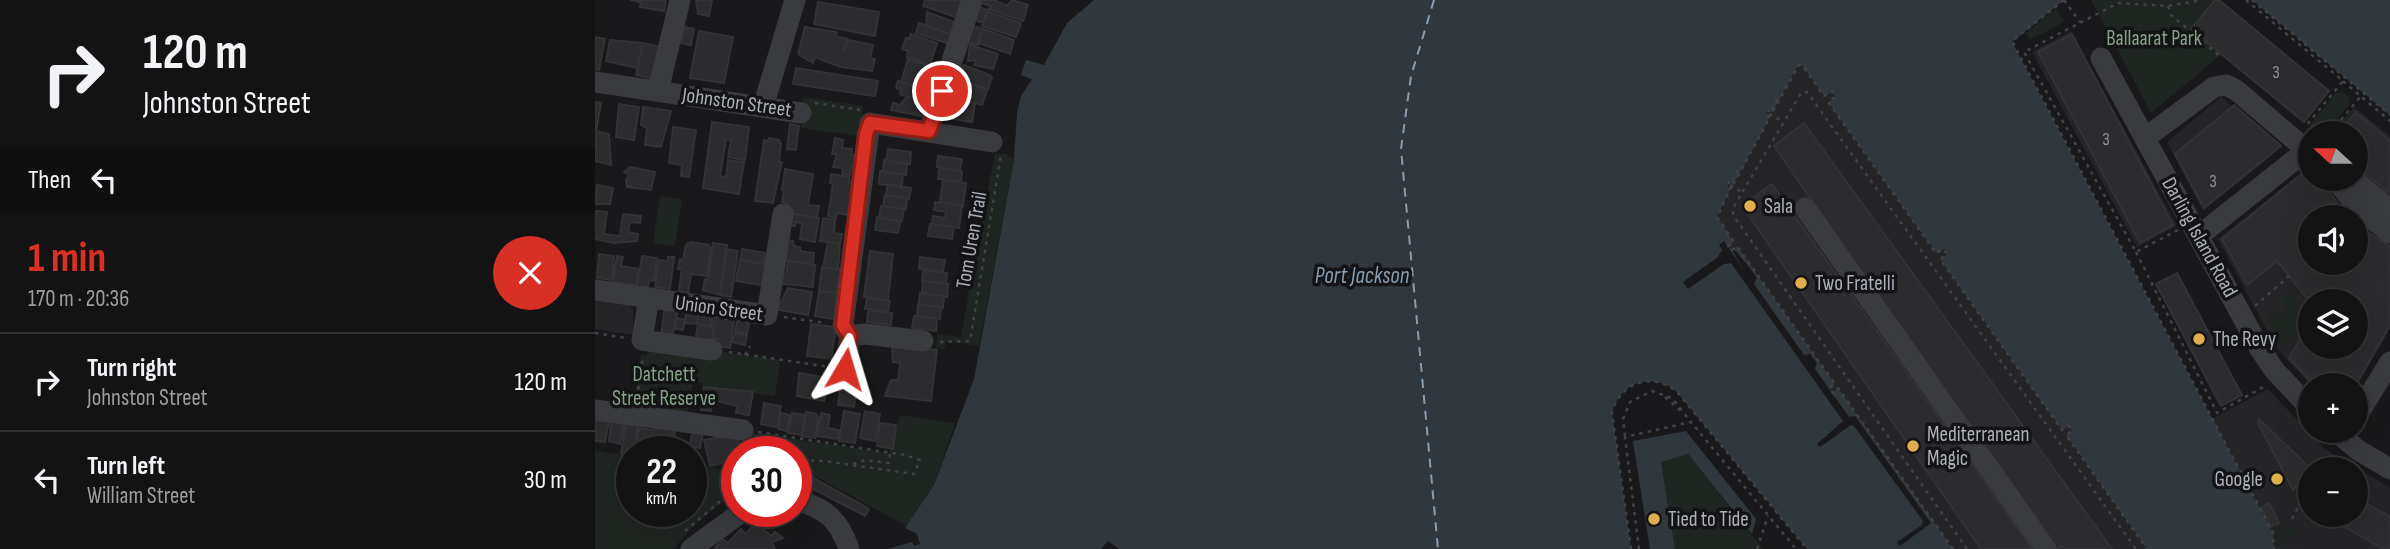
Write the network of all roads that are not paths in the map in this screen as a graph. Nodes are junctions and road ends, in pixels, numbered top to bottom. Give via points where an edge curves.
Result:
1 (680, 0) edge
2 (795, 0) edge
3 (972, 0) edge
4 (2101, 58) dead end
5 (595, 82) edge
6 (658, 91) junction
7 (763, 107) junction
8 (801, 113) road end
9 (929, 131) junction
10 (2298, 136) edge
11 (2145, 138) junction
12 (992, 142) road end
13 (2298, 150) edge
14 (2344, 191) edge
15 (2367, 191) edge
16 (1805, 208) dead end
17 (2390, 210) edge
18 (783, 214) dead end
19 (2191, 232) junction
20 (2390, 233) edge
21 (595, 290) edge
22 (649, 298) junction
23 (846, 330) junction
24 (923, 341) road end
25 (712, 350) road end
26 (2390, 362) edge
27 (845, 369) dead end
28 (2298, 395) edge
29 (2368, 398) edge
30 (595, 410) edge
31 (743, 430) road end
32 (2356, 443) edge
33 (2390, 468) edge
34 (812, 506) edge
35 (721, 524) edge
36 (684, 545) edge
37 (849, 549) edge
38 (2046, 549) edge

1 - 6 street
2 - 7 street
3 - 9 street
4 - 11 street, Darling Island Road
5 - 6 street, Johnston Street
6 - 7 street, Johnston Street
7 - 8 street, Johnston Street
9 - 12 street
9 - 23 street via 870,123
10 - 11 street via 2236,90 2220,84
11 - 19 street, Darling Island Road
13 - 19 street
14 - 20 street
15 - 17 street
16 - 38 street
18 - 22 street, Union Street via 767,315
19 - 28 street, Darling Island Road via 2260,349
21 - 22 street, Union Street
22 - 25 street via 643,340
23 - 24 street
23 - 27 street
26 - 29 street
30 - 31 street
32 - 33 street
34 - 37 street via 834,518
35 - 36 street

